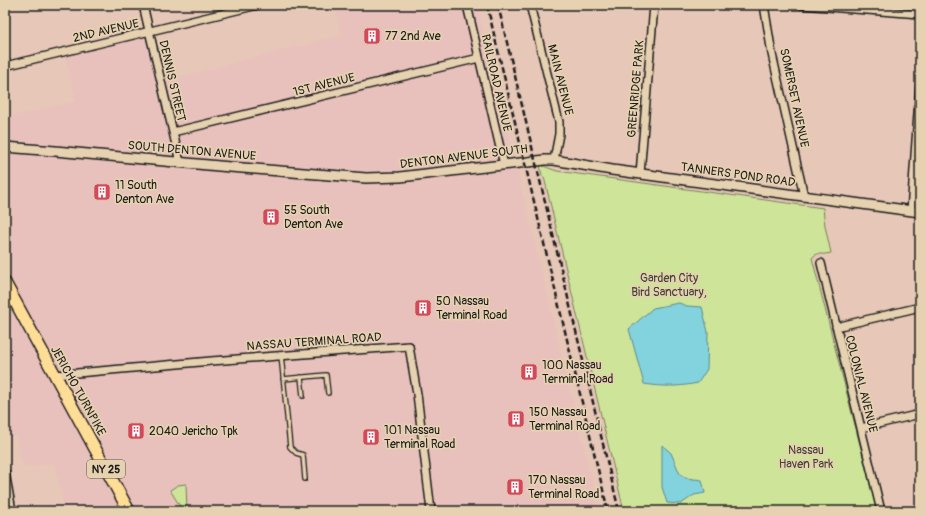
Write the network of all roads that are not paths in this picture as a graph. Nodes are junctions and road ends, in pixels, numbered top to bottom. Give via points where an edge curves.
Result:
1 (143, 5) edge
2 (258, 5) edge
3 (467, 5) edge
4 (530, 5) edge
5 (654, 5) edge
6 (764, 5) edge
7 (801, 5) edge
8 (920, 14) edge
9 (149, 32) junction
10 (479, 58) junction
11 (5, 66) edge
12 (920, 85) edge
13 (173, 132) junction
14 (5, 147) edge
15 (554, 160) junction
16 (180, 162) junction
17 (504, 165) junction
18 (640, 174) junction
19 (376, 178) joint
20 (804, 196) junction
21 (916, 212) edge
22 (821, 263) dead end
23 (5, 283) edge
24 (920, 307) edge
25 (836, 327) junction
26 (281, 356) junction
27 (55, 376) junction
28 (301, 377) junction
29 (283, 379) junction
30 (328, 393) dead end
31 (303, 396) dead end
32 (920, 414) edge
33 (861, 428) junction
34 (5, 472) edge
35 (305, 479) dead end
36 (12, 511) edge
37 (129, 511) edge
38 (431, 511) edge
39 (881, 511) edge

1 - 9 street, DENNIS STREET
2 - 9 street, 2ND AVENUE
3 - 10 street, RAILROAD AVENUE
4 - 15 street, MAIN AVENUE via 559,122
5 - 18 street, GREENRIDGE PARK
6 - 20 street, SOMERSET AVENUE via 772,54
7 - 8 street
9 - 11 street, 2ND AVENUE
9 - 13 street, DENNIS STREET
10 - 13 street, 1ST AVENUE
10 - 17 street, RAILROAD AVENUE
12 - 21 street
13 - 16 street, DENNIS STREET
14 - 16 street, SOUTH DENTON AVENUE
15 - 17 street, DENTON AVENUE SOUTH
15 - 18 street, TANNERS POND ROAD
16 - 19 street, SOUTH DENTON AVENUE
17 - 19 street, DENTON AVENUE SOUTH
18 - 20 street, TANNERS POND ROAD
20 - 21 street, TANNERS POND ROAD
22 - 25 street, COLONIAL AVENUE
23 - 27 main road, JERICHO TURNPIKE / NY 25
24 - 25 street
25 - 33 street, COLONIAL AVENUE
26 - 27 street, NASSAU TERMINAL ROAD
26 - 29 lane
26 - 38 street, NASSAU TERMINAL ROAD via 409,346
27 - 37 main road, JERICHO TURNPIKE / NY 25
28 - 29 lane
28 - 30 lane via 326,375
28 - 31 lane
29 - 35 lane via 290,447 303,455
32 - 33 street
33 - 39 street, COLONIAL AVENUE
34 - 36 street

